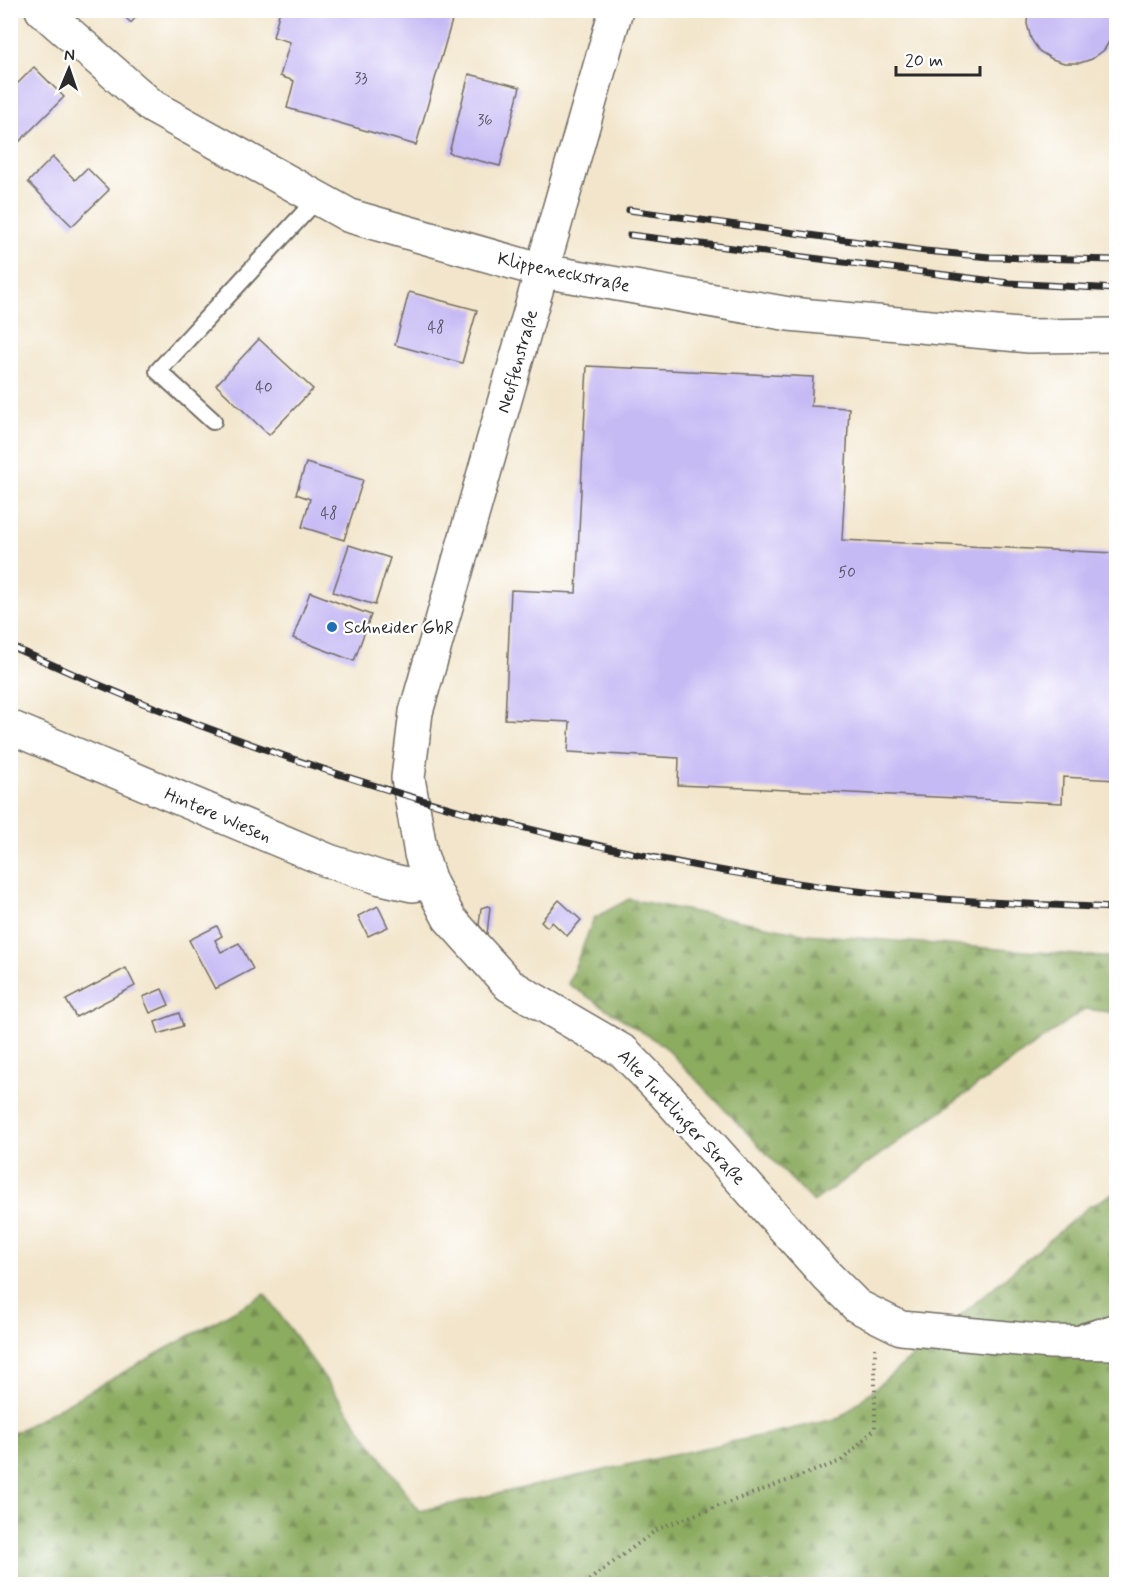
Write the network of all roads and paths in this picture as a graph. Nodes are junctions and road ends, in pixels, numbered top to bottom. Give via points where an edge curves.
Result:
1 (42, 10) edge
2 (616, 10) edge
3 (318, 198) junction
4 (543, 271) junction
5 (1116, 335) edge
6 (213, 421) dead end
7 (416, 712) joint
8 (10, 727) edge
9 (430, 882) junction
10 (875, 1315) junction
11 (1116, 1322) edge
12 (1050, 1342) junction
13 (1116, 1343) edge
14 (584, 1584) edge

1 - 3 street, Klippeneckstraße via 153,107
2 - 4 street, Neuffenstraße
3 - 4 street, Klippeneckstraße via 350,216
3 - 6 lane via 158,371
4 - 5 street, Klippeneckstraße via 789,314 1029,336
4 - 7 street, Neuffenstraße
7 - 9 street, Alte Tuttlinger Straße via 408,778 421,854
8 - 9 street, Hintere Wiesen via 329,861 412,885
9 - 10 street, Alte Tuttlinger Straße via 449,918 509,985 624,1052 827,1276 857,1306
10 - 12 street, Alte Tuttlinger Straße via 901,1328
10 - 14 path via 876,1429 841,1461 659,1528
11 - 12 lane
12 - 13 street, Alte Tuttlinger Straße

